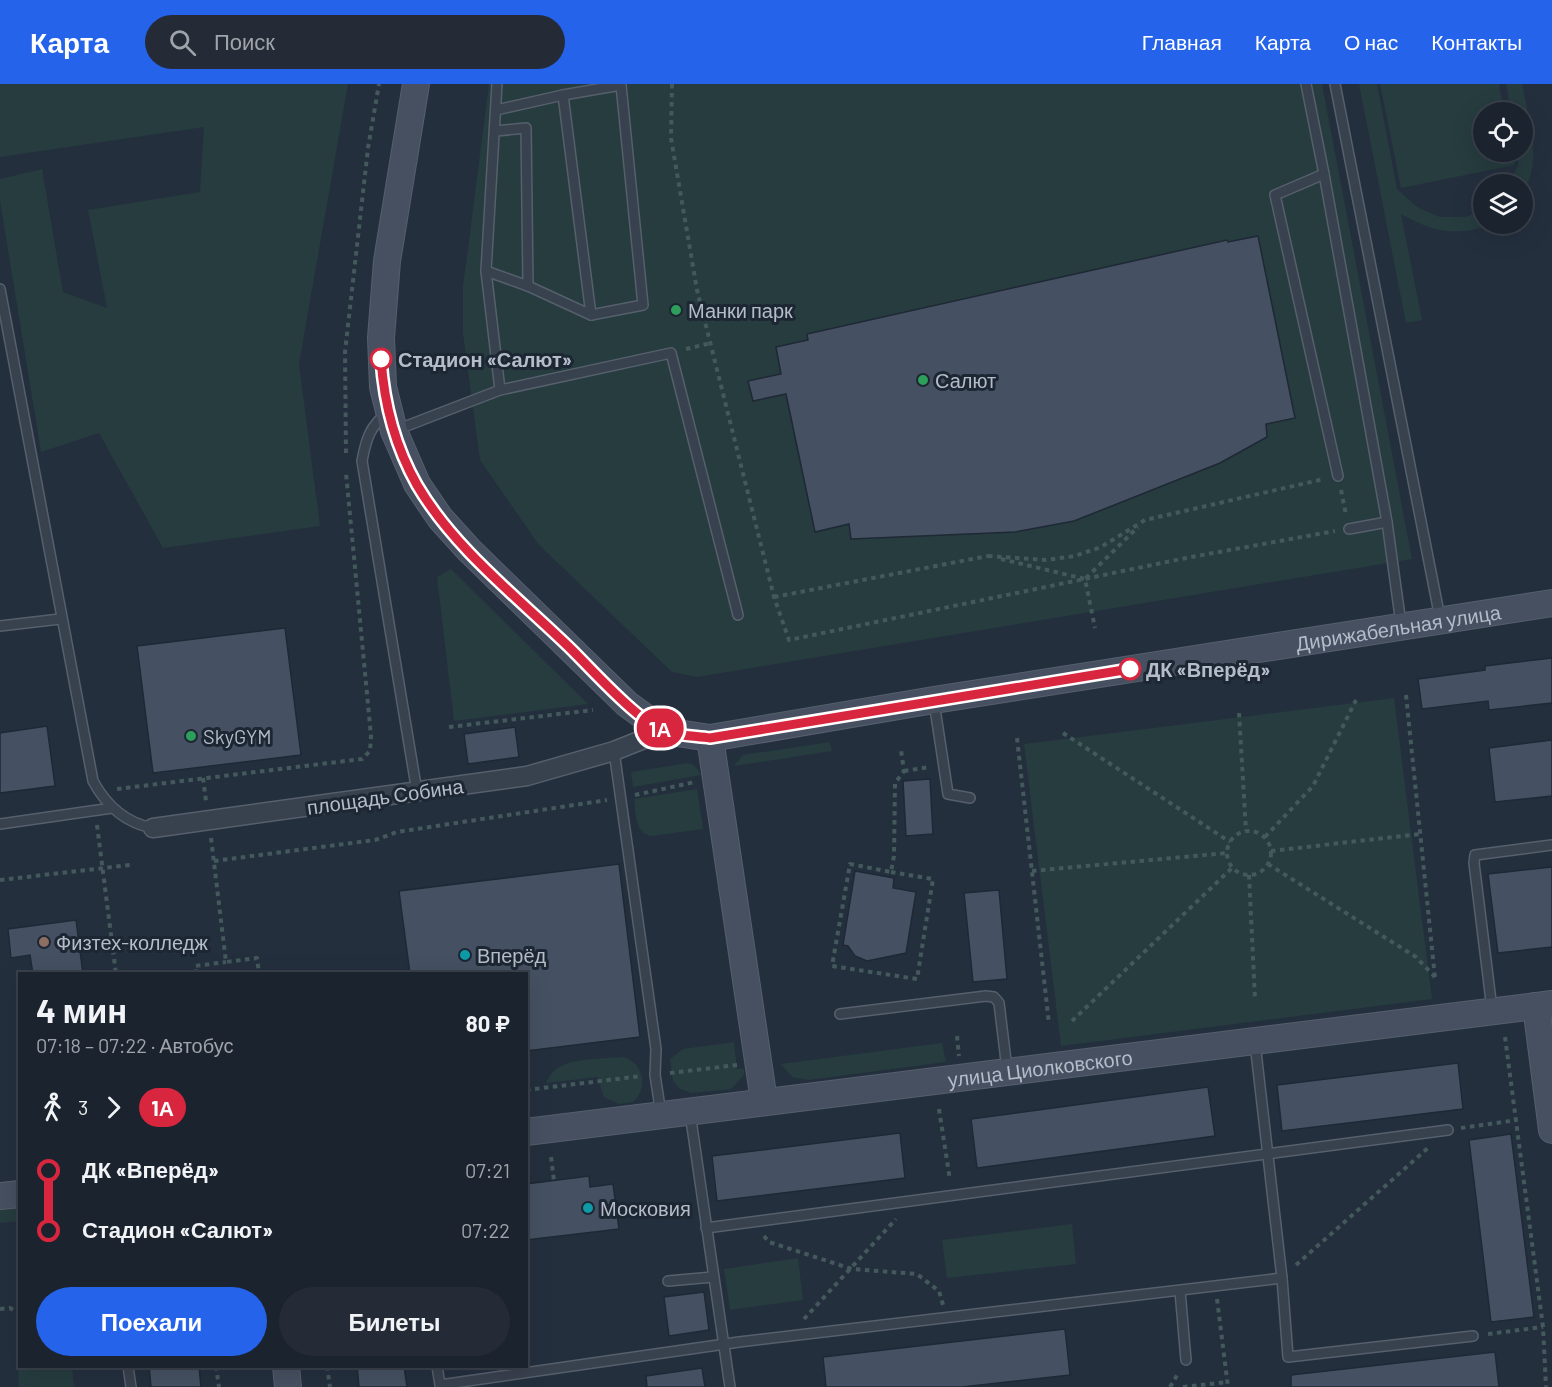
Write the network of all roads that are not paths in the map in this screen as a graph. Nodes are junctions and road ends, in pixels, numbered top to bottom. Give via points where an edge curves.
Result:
1 (416, 84) edge
2 (497, 84) edge
3 (1306, 84) edge
4 (1335, 84) edge
5 (563, 94) junction
6 (496, 110) junction
7 (496, 131) junction
8 (1324, 174) junction
9 (486, 271) junction
10 (528, 286) junction
11 (0, 289) edge
12 (591, 315) junction
13 (500, 390) junction
14 (391, 422) junction
15 (1338, 476) road end
16 (1388, 522) junction
17 (1349, 529) road end
18 (1552, 603) edge
19 (738, 615) dead end
20 (60, 619) junction
21 (1440, 620) junction
22 (0, 626) edge
23 (1401, 627) junction
24 (934, 699) junction
25 (664, 731) junction
26 (710, 738) junction
27 (614, 751) junction
28 (417, 792) junction
29 (970, 798) dead end
30 (112, 808) junction
31 (0, 824) edge
32 (153, 828) joint
33 (1552, 845) edge
34 (1544, 1005) edge
35 (1492, 1011) junction
36 (840, 1014) dead end
37 (1255, 1041) junction
38 (1008, 1071) junction
39 (764, 1101) junction
40 (690, 1111) junction
41 (661, 1114) junction
42 (1449, 1130) road end
43 (1552, 1130) edge
44 (528, 1132) edge
45 (1268, 1154) junction
46 (18, 1194) edge
47 (0, 1196) edge
48 (706, 1228) junction
49 (713, 1276) junction
50 (1282, 1278) junction
51 (668, 1281) dead end
52 (1180, 1291) junction
53 (1473, 1336) road end
54 (723, 1344) junction
55 (1186, 1360) dead end
56 (128, 1368) edge
57 (286, 1368) edge
58 (437, 1368) edge
59 (130, 1387) edge
60 (288, 1387) edge
61 (730, 1387) edge

1 - 14 main road via 387,261 381,359
2 - 6 lane
3 - 8 lane
4 - 21 lane
5 - 6 lane
5 - 12 lane
5 - 12 lane via 621,85 643,305
6 - 7 lane
7 - 9 lane
7 - 10 lane via 526,128
8 - 15 lane via 1275,195
8 - 16 lane
9 - 10 lane
9 - 13 lane
10 - 12 lane
11 - 20 lane
13 - 14 lane
13 - 19 lane via 671,353
14 - 25 main road via 417,484 461,542 627,705
14 - 28 lane via 374,422 362,461
16 - 17 lane
16 - 23 lane
18 - 21 main road, Дирижабельная улица
20 - 22 lane
20 - 30 lane via 93,781
21 - 23 main road, Дирижабельная улица
23 - 24 main road, Дирижабельная улица
24 - 26 main road, Дирижабельная улица
24 - 29 lane via 948,794
25 - 26 main road, Дирижабельная улица
25 - 27 street
26 - 39 main road
27 - 28 street, площадь Собина via 527,776
27 - 41 lane via 656,1048 655,1075
28 - 32 street, площадь Собина
30 - 31 lane
30 - 32 lane via 129,820
33 - 35 lane via 1475,855
34 - 35 main road, улица Циолковского
34 - 43 main road
35 - 37 main road, улица Циолковского
36 - 38 lane via 994,997 999,1003
37 - 38 main road, улица Циолковского
37 - 45 lane
38 - 39 main road, улица Циолковского
39 - 40 main road, улица Циолковского
40 - 41 main road, улица Циолковского
40 - 48 lane
41 - 44 main road, улица Циолковского
42 - 45 lane
45 - 48 lane
45 - 50 lane
46 - 47 main road
48 - 49 lane
49 - 51 lane
49 - 54 lane
50 - 52 lane
50 - 53 lane via 1288,1357
52 - 54 lane
52 - 55 lane
54 - 58 lane via 440,1385
54 - 61 lane
56 - 59 lane
57 - 60 main road

